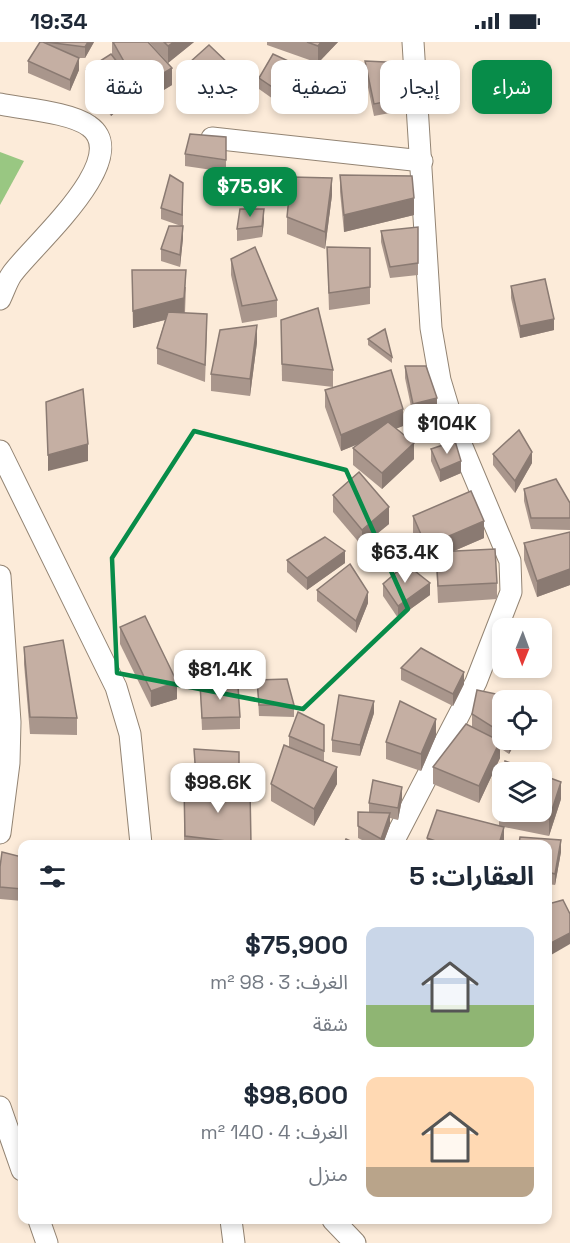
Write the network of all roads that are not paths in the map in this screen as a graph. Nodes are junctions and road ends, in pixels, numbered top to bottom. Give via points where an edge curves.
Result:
1 (413, 42) edge
2 (0, 104) edge
3 (212, 138) edge
4 (422, 161) junction
5 (0, 299) edge
6 (0, 451) edge
7 (0, 576) edge
8 (0, 833) edge
9 (141, 840) edge
10 (394, 840) edge
11 (0, 1107) edge
12 (18, 1159) edge
13 (40, 1224) edge
14 (232, 1224) edge
15 (337, 1224) edge
16 (47, 1243) edge
17 (234, 1243) edge
18 (355, 1243) edge

1 - 4 street
2 - 5 street via 85,123 98,135 101,149 96,168 79,198 12,275
3 - 4 street
4 - 10 street via 431,328 440,380 455,430 510,561 511,592 476,682
6 - 9 street via 116,687 130,734
7 - 8 street via 10,722
11 - 12 street
13 - 16 street
14 - 17 street
15 - 18 street

